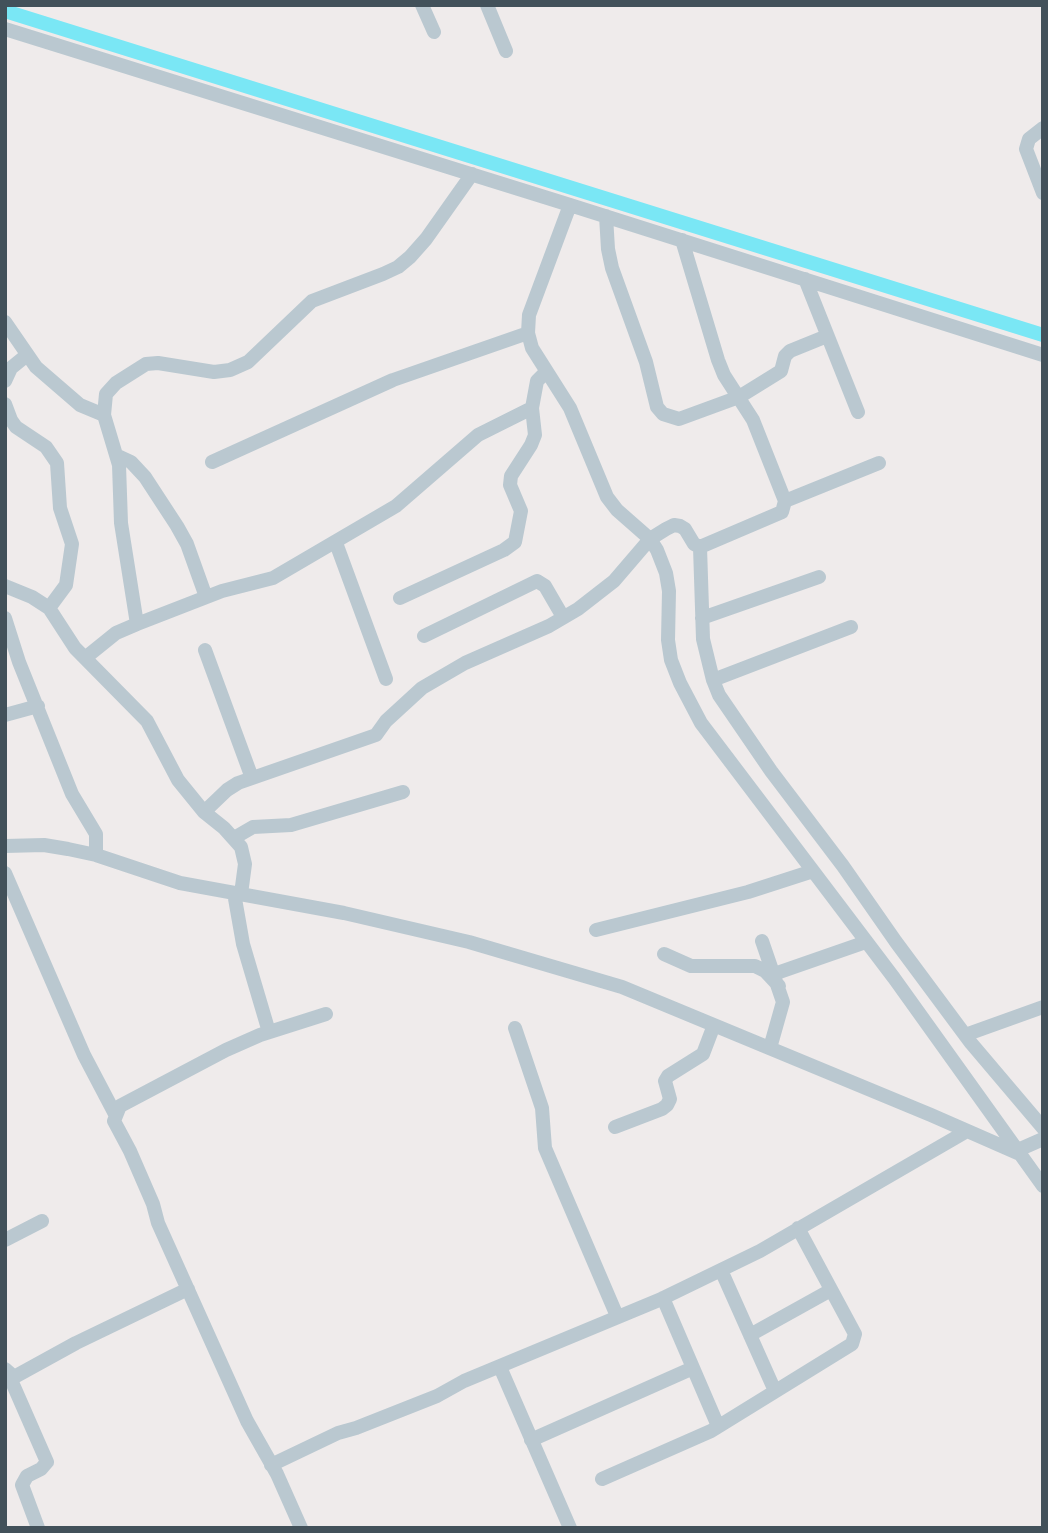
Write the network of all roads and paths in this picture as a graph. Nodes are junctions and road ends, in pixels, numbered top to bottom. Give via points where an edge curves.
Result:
1 (422, 5) edge
2 (486, 5) edge
3 (5, 29) edge
4 (434, 32) dead end
5 (506, 51) dead end
6 (1043, 128) edge
7 (472, 174) junction
8 (1043, 193) edge
9 (570, 205) junction
10 (606, 216) junction
11 (682, 240) junction
12 (805, 279) junction
13 (5, 321) edge
14 (528, 333) junction
15 (827, 336) junction
16 (27, 355) junction
17 (1043, 355) edge
18 (546, 372) junction
19 (5, 381) edge
20 (739, 397) junction
21 (5, 404) edge
22 (532, 408) junction
23 (858, 412) dead end
24 (104, 415) junction
25 (118, 456) junction
26 (212, 462) dead end
27 (879, 463) dead end
28 (785, 501) junction
29 (657, 535) junction
30 (336, 543) junction
31 (700, 547) junction
32 (819, 577) dead end
33 (5, 586) edge
34 (206, 597) junction
35 (400, 598) dead end
36 (49, 608) junction
37 (564, 617) junction
38 (5, 618) edge
39 (702, 618) junction
40 (137, 624) junction
41 (851, 627) dead end
42 (424, 636) dead end
43 (205, 650) dead end
44 (85, 658) junction
45 (386, 679) dead end
46 (713, 680) junction
47 (38, 706) junction
48 (5, 716) edge
49 (251, 778) junction
50 (403, 792) dead end
51 (204, 812) junction
52 (234, 838) junction
53 (5, 846) edge
54 (96, 855) junction
55 (813, 871) junction
56 (5, 873) edge
57 (238, 894) junction
58 (596, 930) dead end
59 (762, 941) dead end
60 (866, 942) junction
61 (664, 954) dead end
62 (776, 980) junction
63 (1043, 1007) edge
64 (326, 1014) dead end
65 (714, 1025) junction
66 (515, 1028) dead end
67 (269, 1032) junction
68 (965, 1035) junction
69 (770, 1048) junction
70 (115, 1114) junction
71 (615, 1127) dead end
72 (967, 1131) junction
73 (1042, 1136) edge
74 (1020, 1151) junction
75 (1043, 1186) edge
76 (41, 1221) dead end
77 (798, 1228) junction
78 (5, 1240) edge
79 (721, 1270) junction
80 (188, 1289) junction
81 (831, 1290) junction
82 (663, 1298) junction
83 (617, 1316) junction
84 (750, 1335) junction
85 (500, 1367) junction
86 (693, 1368) junction
87 (7, 1371) edge
88 (775, 1391) junction
89 (718, 1426) junction
90 (531, 1440) junction
91 (271, 1465) junction
92 (602, 1479) dead end
93 (38, 1528) edge
94 (301, 1528) edge
95 (570, 1528) edge

1 - 4 street
2 - 5 street
3 - 7 street
6 - 8 street via 1026,149
7 - 9 street
7 - 24 street via 426,239 398,267 312,301 260,352 230,370 146,364 106,394
9 - 10 street
9 - 14 street via 530,315
10 - 11 street
10 - 20 street via 612,268 657,407 679,419
11 - 12 street
11 - 20 street via 718,360
12 - 15 street
12 - 17 street
13 - 16 street
14 - 18 street via 531,348
14 - 26 street via 393,380
15 - 20 street via 790,351 781,371
15 - 23 street
16 - 19 street via 11,368
16 - 24 street via 80,405
18 - 22 street via 537,382
18 - 29 street via 570,408 607,498 617,510
20 - 28 street
21 - 36 street via 16,427 46,447 57,463 60,508 72,544 66,585
22 - 30 street via 478,435 396,506
22 - 35 street via 535,435 511,476 521,511 515,542
24 - 25 street
25 - 34 street via 145,477 177,526
25 - 40 street via 121,523
27 - 28 street
28 - 31 street via 782,512
29 - 31 street via 680,526
29 - 37 street via 614,581
29 - 55 street via 669,591 671,660 680,683 701,723
30 - 34 street via 273,578
30 - 45 street
31 - 39 street
32 - 39 street
33 - 36 street
34 - 40 street
36 - 44 street
37 - 42 street via 545,586 537,582
37 - 49 street via 422,688 376,735
38 - 47 street
39 - 46 street
40 - 44 street via 116,633
41 - 46 street
43 - 49 street
44 - 51 street via 147,721 178,780
46 - 68 street via 771,771
47 - 48 street
47 - 54 street via 76,802 96,834
49 - 51 street via 227,790
50 - 52 street via 298,823 253,827
51 - 52 street
52 - 57 street via 245,864
53 - 54 street via 44,845
54 - 57 street via 180,883
55 - 58 street
55 - 60 street
56 - 70 street via 84,1055
57 - 65 street via 469,942 622,987
57 - 67 street via 243,944
59 - 62 street
60 - 62 street
60 - 74 street
61 - 62 street via 691,966 755,966
62 - 69 street via 783,1008
63 - 68 street
64 - 67 street
65 - 69 street
65 - 71 street via 703,1054 665,1081 667,1105
66 - 83 street via 542,1108 545,1148
67 - 70 street via 120,1106
68 - 73 street
69 - 72 street
70 - 80 street via 114,1121
72 - 74 street
72 - 77 street
73 - 74 street
74 - 75 street
76 - 78 street
77 - 79 street
77 - 81 street
79 - 82 street
79 - 84 street
80 - 87 street via 16,1376
80 - 91 street
81 - 84 street
81 - 88 street via 855,1340
82 - 83 street
82 - 86 street
83 - 85 street
84 - 88 street
85 - 90 street
85 - 91 street
86 - 89 street
86 - 90 street
87 - 93 street via 47,1462 22,1485
88 - 89 street
89 - 92 street
90 - 95 street
91 - 94 street

